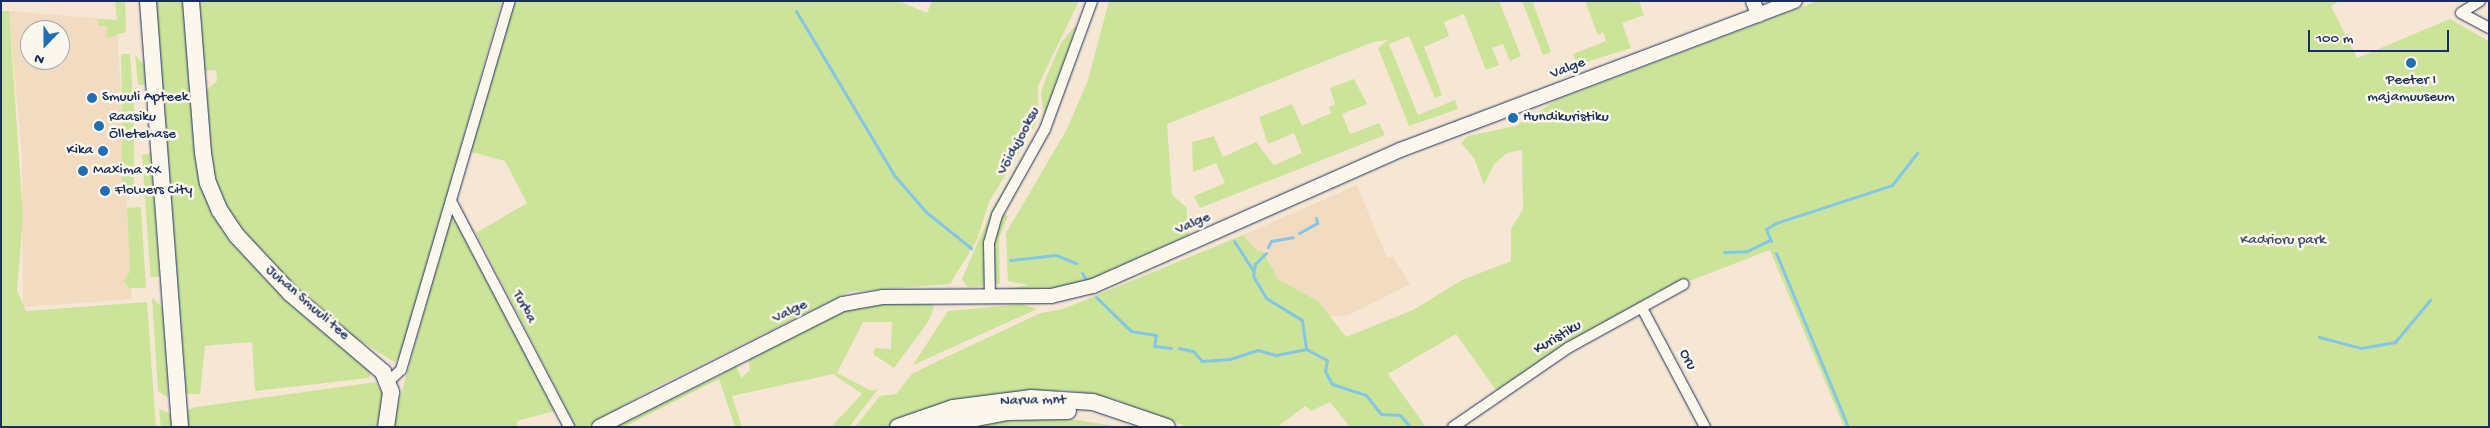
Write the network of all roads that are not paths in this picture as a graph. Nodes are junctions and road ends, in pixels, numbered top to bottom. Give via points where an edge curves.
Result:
1 (148, 1) edge
2 (192, 1) edge
3 (1092, 1) edge
4 (1753, 1) edge
5 (1795, 1) edge
6 (2480, 1) edge
7 (509, 2) edge
8 (1758, 15) junction
9 (2489, 28) edge
10 (451, 201) junction
11 (1684, 284) dead end
12 (990, 297) junction
13 (1642, 308) junction
14 (389, 381) junction
15 (180, 427) edge
16 (386, 427) edge
17 (569, 427) edge
18 (599, 427) edge
19 (898, 427) edge
20 (930, 427) edge
21 (1141, 427) edge
22 (1167, 427) edge
23 (1453, 427) edge
24 (1705, 427) edge

1 - 15 main road
2 - 14 main road, Juhan Smuuli tee via 203,153 208,183 220,211 263,266 374,361
3 - 12 street, Võidujooksu via 1045,129 997,215 990,243
4 - 8 street
5 - 8 street, Valge
6 - 9 street via 2461,13
7 - 10 street
8 - 12 street, Valge via 1392,154 1093,286 1051,296
10 - 14 street via 401,370
10 - 17 street, Turba
11 - 13 street, Kuristiku
12 - 18 street, Valge via 883,297 843,304
13 - 23 street, Kuristiku via 1561,352
13 - 24 street, Oru
14 - 16 main road
19 - 22 main road, Narva mnt via 953,408 1031,398 1093,402
20 - 21 main road, Narva mnt via 1032,410 1086,412

